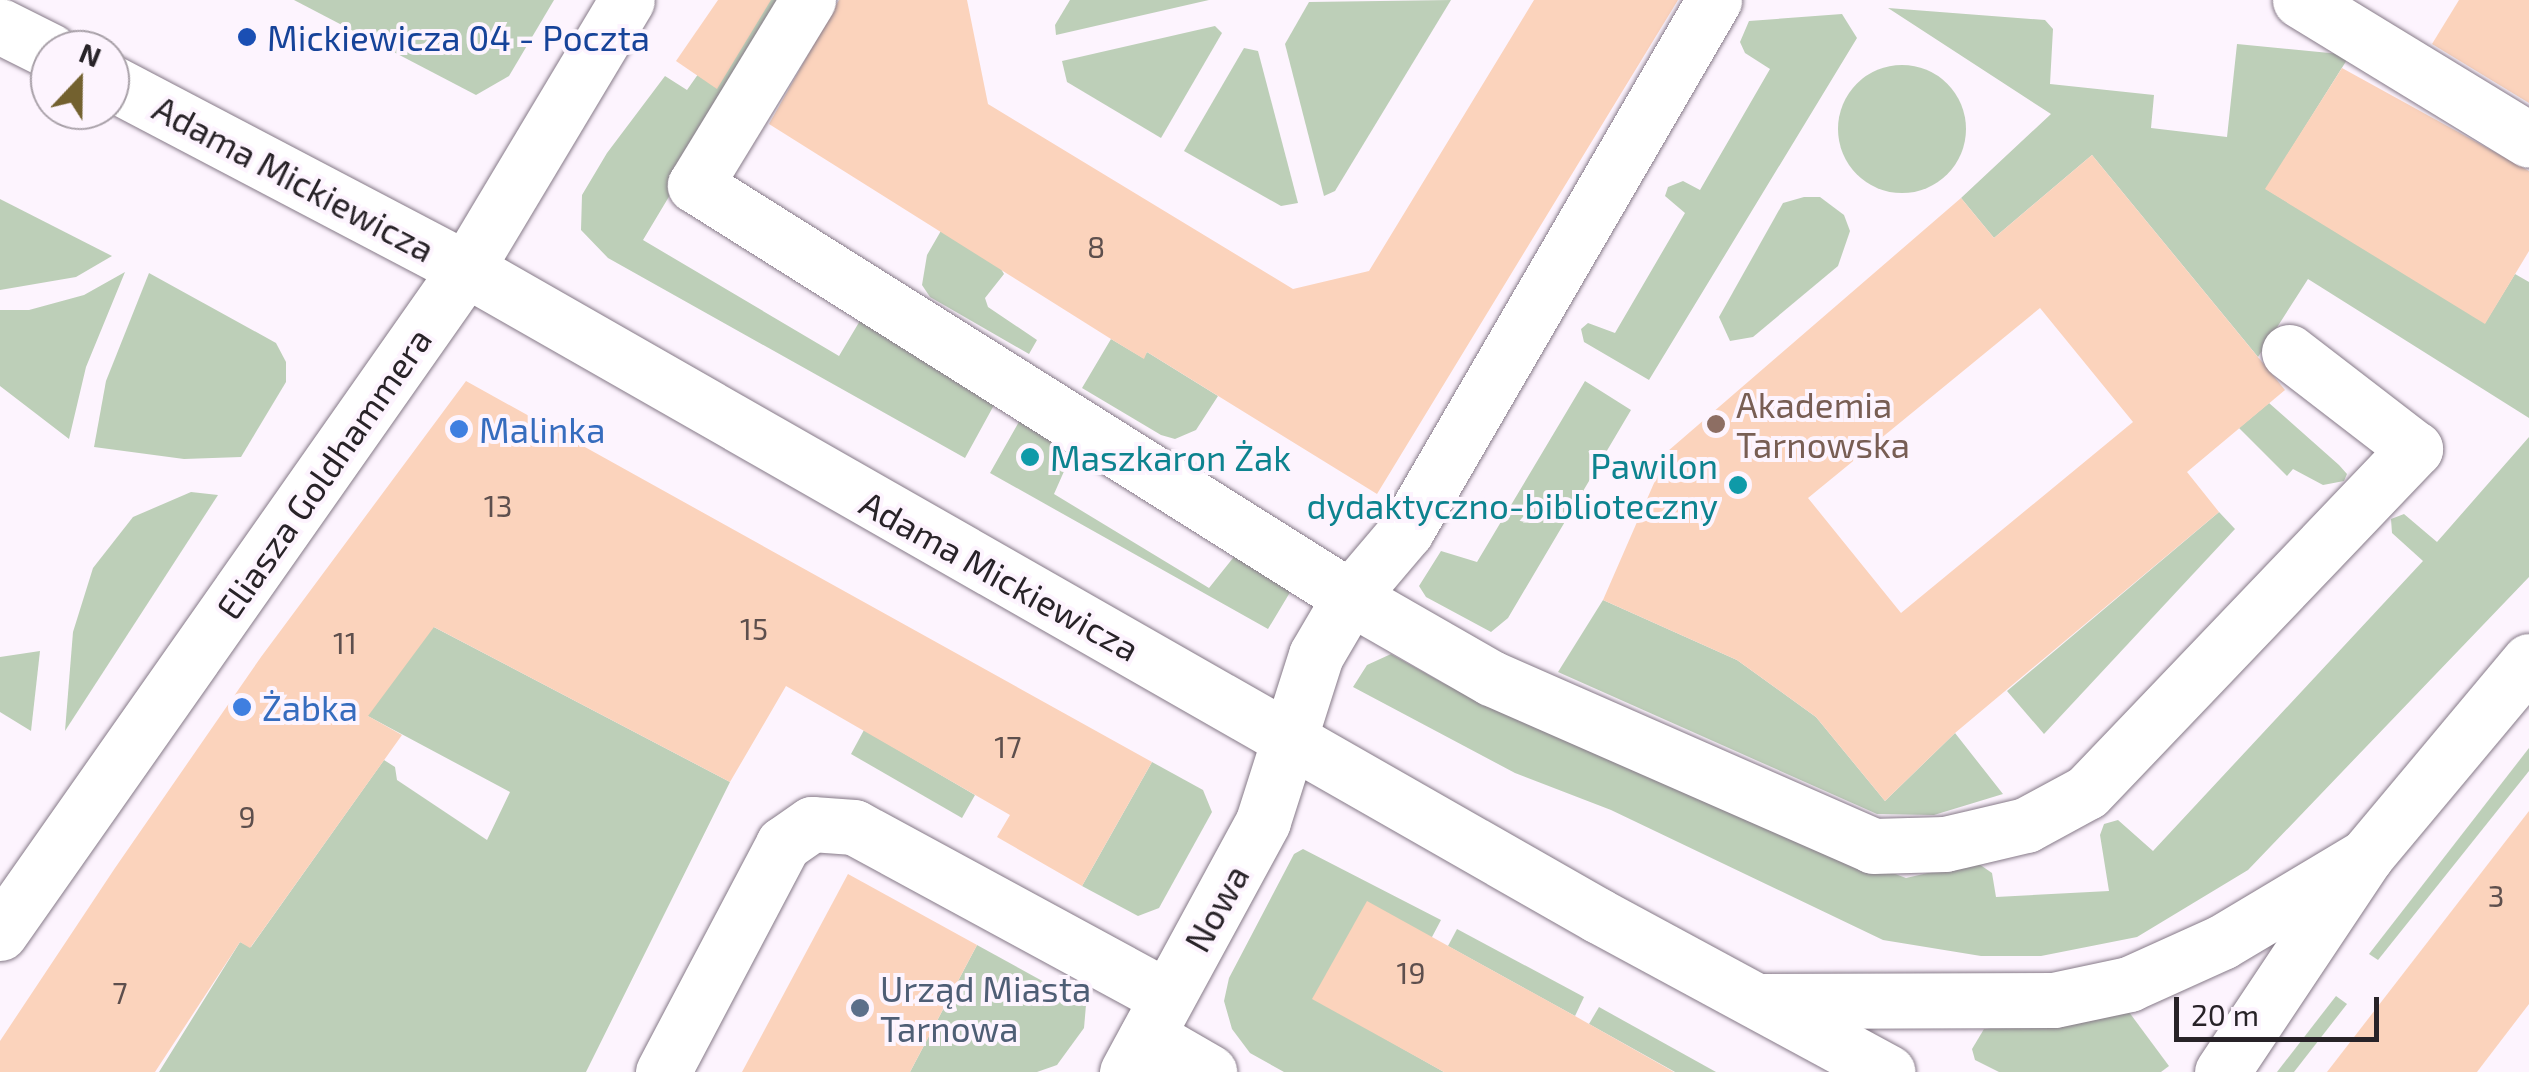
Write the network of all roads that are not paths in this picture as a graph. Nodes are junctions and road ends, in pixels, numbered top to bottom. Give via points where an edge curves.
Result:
1 (628, 0) edge
2 (808, 0) edge
3 (1714, 0) edge
4 (2300, 0) edge
5 (0, 26) edge
6 (30, 41) edge
7 (130, 93) edge
8 (2529, 140) edge
9 (466, 269) junction
10 (2289, 352) dead end
11 (1350, 598) junction
12 (2529, 661) edge
13 (1288, 737) junction
14 (2366, 856) junction
15 (0, 933) edge
16 (1752, 1001) junction
17 (1147, 1035) edge
18 (663, 1072) edge
19 (1209, 1072) edge
20 (1888, 1072) edge
21 (2222, 1072) edge

1 - 9 street, Eliasza Goldhammera
2 - 11 street via 696,185
3 - 11 street, Nowa via 1406,531
4 - 8 street
5 - 6 street
7 - 9 street, Adama Mickiewicza
9 - 13 street, Adama Mickiewicza
9 - 15 street, Eliasza Goldhammera
10 - 11 street via 2415,448 2087,792 2026,825 1946,844 1873,846 1491,678
11 - 13 street, Nowa via 1316,656
12 - 14 street
13 - 16 street, Adama Mickiewicza
13 - 17 street, Nowa via 1263,821
14 - 16 street via 2222,942 2130,984 2054,1000
14 - 21 street
16 - 20 street, Adama Mickiewicza
17 - 18 street via 854,827 812,824 782,844
17 - 19 street

